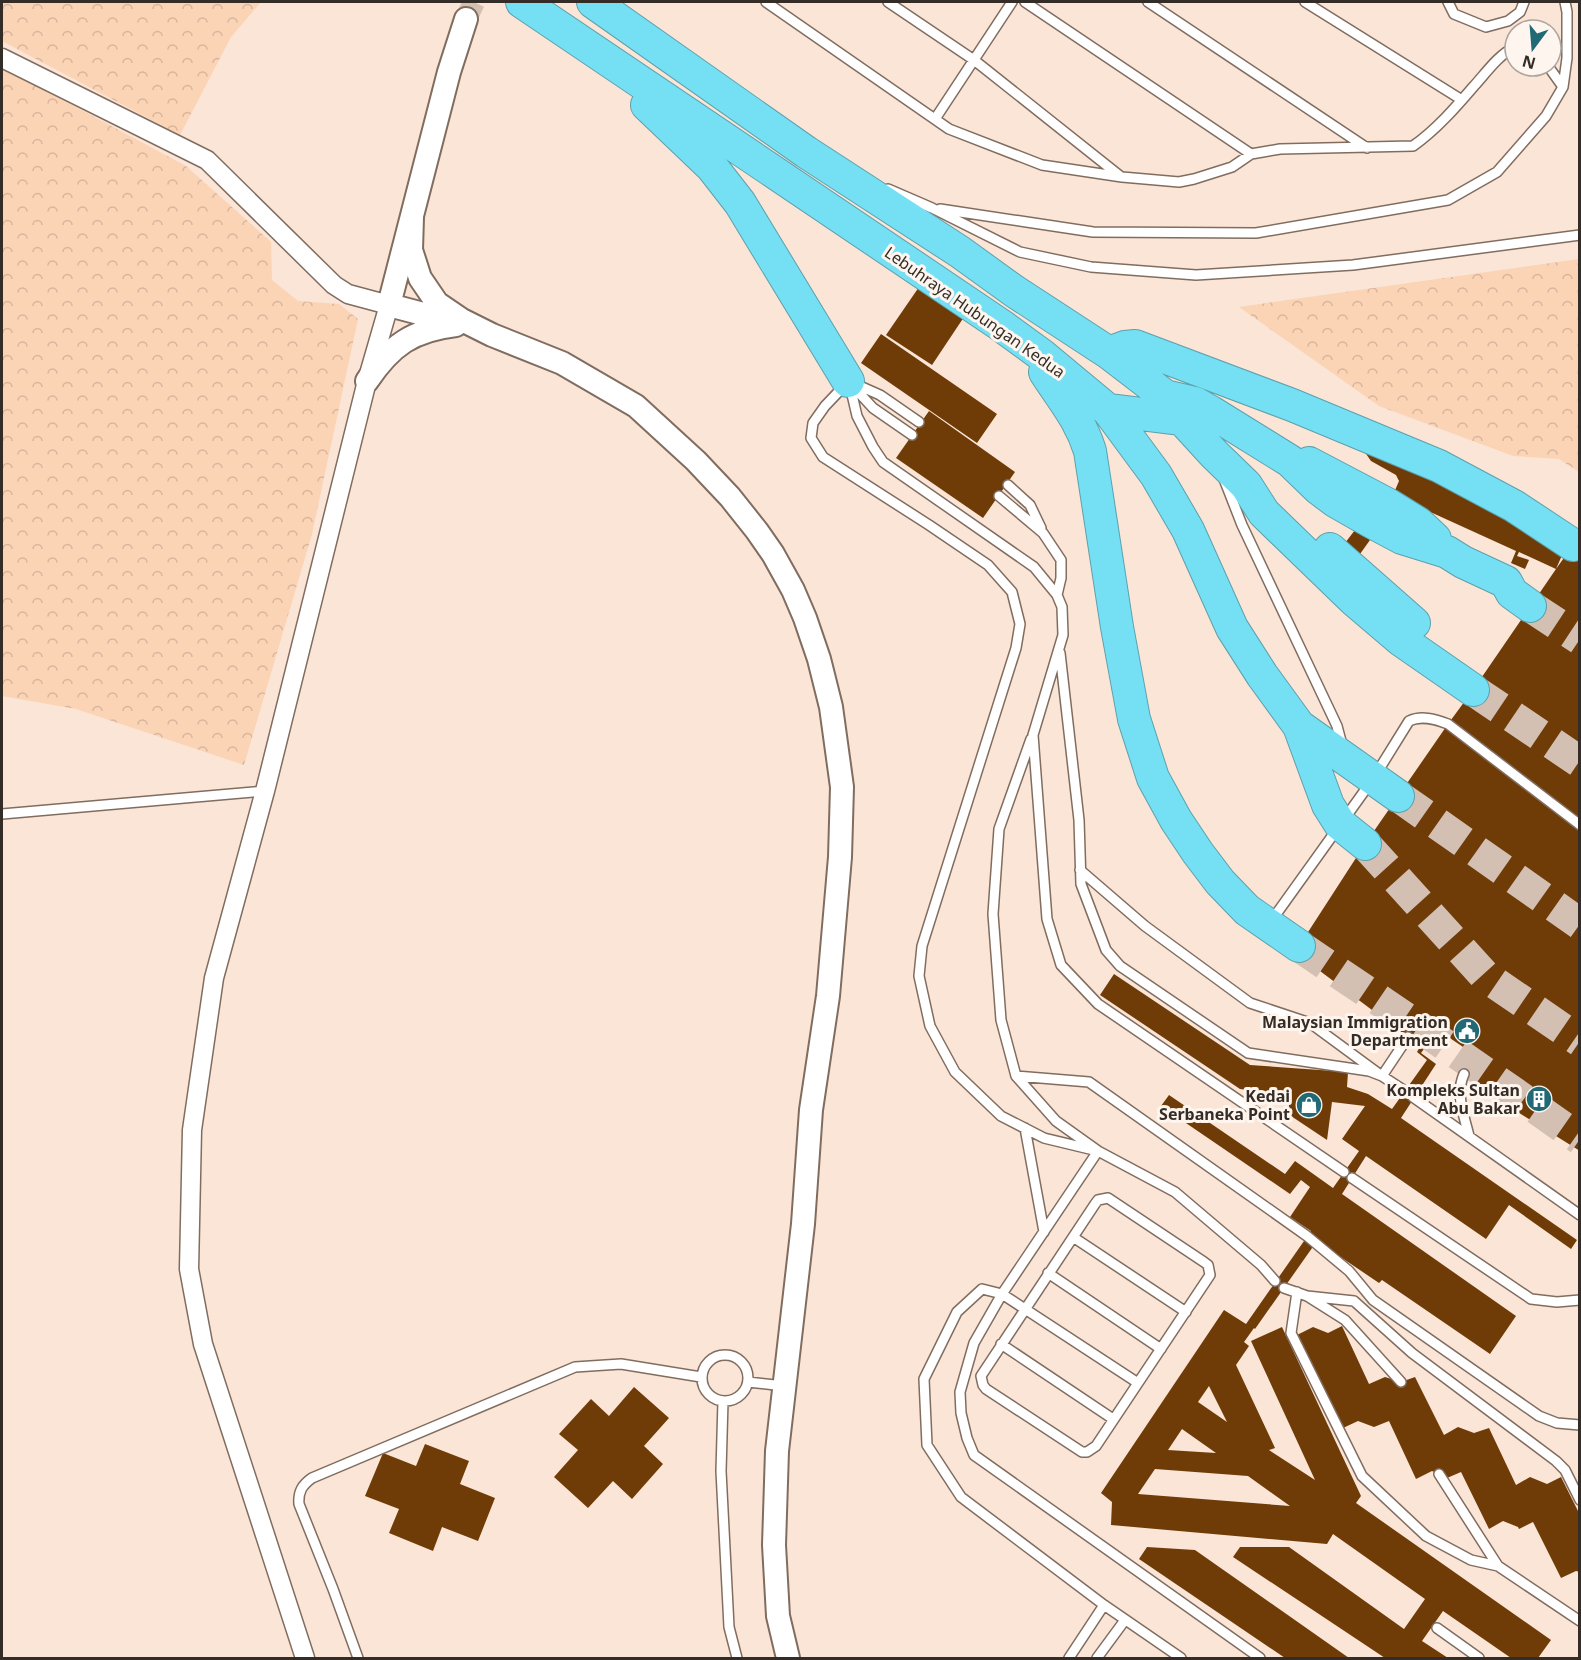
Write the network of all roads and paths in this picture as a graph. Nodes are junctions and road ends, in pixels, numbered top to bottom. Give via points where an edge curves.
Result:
1 (522, 2) edge
2 (593, 2) edge
3 (766, 2) edge
4 (888, 2) edge
5 (1012, 2) edge
6 (1025, 2) edge
7 (1148, 2) edge
8 (1305, 2) edge
9 (1448, 2) edge
10 (1524, 2) edge
11 (1565, 2) edge
12 (466, 19) tunnel mouth
13 (596, 53) junction
14 (1503, 54) edge
15 (2, 58) edge
16 (974, 60) junction
17 (1557, 78) edge
18 (1563, 87) junction
19 (1462, 100) junction
20 (935, 119) junction
21 (1367, 148) junction
22 (806, 152) junction
23 (1251, 154) junction
24 (859, 175) dead end
25 (1122, 177) junction
26 (879, 185) dead end
27 (932, 208) junction
28 (412, 217) junction
29 (1580, 234) edge
30 (389, 305) junction
31 (460, 324) junction
32 (492, 335) junction
33 (1109, 353) junction
34 (1043, 356) junction
35 (367, 381) junction
36 (848, 381) junction
37 (1173, 407) junction
38 (1108, 410) junction
39 (919, 422) dead end
40 (912, 435) dead end
41 (1214, 454) junction
42 (1008, 485) dead end
43 (999, 496) dead end
44 (1043, 533) junction
45 (1573, 545) dead end
46 (1057, 595) junction
47 (1534, 601) tunnel mouth
48 (1059, 647) junction
49 (1478, 683) tunnel mouth
50 (1299, 726) junction
51 (1032, 735) junction
52 (1346, 760) junction
53 (1373, 779) junction
54 (265, 791) junction
55 (1398, 796) tunnel mouth
56 (2, 814) edge
57 (1340, 824) junction
58 (1580, 825) edge
59 (1365, 844) tunnel mouth
60 (1080, 870) junction
61 (1269, 924) junction
62 (1299, 946) tunnel mouth
63 (1408, 1037) dead end
64 (1464, 1074) dead end
65 (1016, 1076) junction
66 (1382, 1076) junction
67 (1025, 1128) junction
68 (1469, 1136) junction
69 (1098, 1151) junction
70 (1344, 1172) dead end
71 (1352, 1178) dead end
72 (1580, 1215) edge
73 (1044, 1232) junction
74 (1073, 1237) junction
75 (1048, 1273) junction
76 (1275, 1281) dead end
77 (1284, 1288) dead end
78 (1297, 1292) junction
79 (1002, 1294) junction
80 (1307, 1296) junction
81 (1580, 1300) edge
82 (1025, 1308) junction
83 (1186, 1312) junction
84 (1000, 1344) junction
85 (1161, 1349) junction
86 (701, 1377) junction
87 (748, 1382) junction
88 (1138, 1383) junction
89 (1401, 1383) dead end
90 (784, 1386) junction
91 (723, 1401) junction
92 (1113, 1419) junction
93 (1580, 1425) edge
94 (1439, 1474) dead end
95 (1580, 1500) edge
96 (1498, 1566) junction
97 (1104, 1605) junction
98 (1125, 1620) junction
99 (1580, 1621) edge
100 (1437, 1629) dead end
101 (305, 1659) edge
102 (358, 1659) edge
103 (737, 1659) edge
104 (788, 1659) edge
105 (1069, 1659) edge
106 (1097, 1659) edge
107 (1181, 1659) edge
108 (1260, 1659) edge
109 (1479, 1659) edge

1 - 13 highway, Lebuhraya Hubungan Kedua
2 - 22 highway
3 - 20 lane
4 - 16 lane
5 - 16 lane
6 - 23 lane
7 - 21 lane
8 - 19 lane
9 - 10 lane via 1454,14 1486,27 1508,21 1520,12
11 - 18 lane via 1567,58
12 - 28 street
13 - 34 highway, Lebuhraya Hubungan Kedua
13 - 36 highway via 712,167 740,203
14 - 19 lane
15 - 30 street via 207,160 334,285 348,294
16 - 20 lane
16 - 25 lane
17 - 18 lane
18 - 27 lane via 1546,116 1497,172 1448,200 1256,233 1093,232
19 - 21 lane via 1413,146
20 - 25 lane via 949,129 1042,165
21 - 23 lane via 1280,149
22 - 24 lane
22 - 33 highway
23 - 25 lane via 1232,167 1179,182
26 - 27 lane
27 - 29 lane via 1020,252 1091,267 1196,275 1353,265
28 - 30 street
28 - 32 street via 411,250 420,278 437,303
30 - 31 street
30 - 35 street
31 - 32 street
31 - 35 street via 438,327 406,340 380,362
32 - 90 street via 562,363 636,406 696,461 773,554 793,590 819,659 831,707 842,787 840,857
33 - 37 highway
33 - 45 highway via 1135,346 1292,405 1439,466 1514,506
34 - 38 highway, Lebuhraya Hubungan Kedua
34 - 61 highway via 1044,370 1074,415 1090,451 1134,718 1153,777 1176,820 1220,882 1247,910
35 - 54 street
36 - 39 lane via 879,395
36 - 40 lane via 873,408
36 - 46 lane via 857,416 883,462 1034,567
36 - 67 lane via 813,423 811,438 823,457 988,565 1012,592 1020,624 1016,648 922,946 918,976 930,1026 956,1072 1001,1116
37 - 38 highway
37 - 41 highway
37 - 47 highway via 1195,403 1290,461 1335,501 1402,538 1447,552 1506,582 1512,593
38 - 50 highway, Lebuhraya Hubungan Kedua via 1156,475 1188,530 1233,628
41 - 49 highway via 1246,485 1264,513 1354,600 1401,640
41 - 52 lane via 1242,525 1337,726
42 - 44 lane via 1030,505
43 - 44 lane
44 - 46 lane via 1061,560
46 - 48 lane via 1062,607 1063,635
48 - 51 lane
48 - 60 lane via 1079,820
50 - 52 highway, Lebuhraya Hubungan Kedua
50 - 57 highway via 1328,805
51 - 65 lane via 999,829 993,914 1001,1020
51 - 70 lane via 1047,919 1061,965 1098,1004
52 - 53 highway, Lebuhraya Hubungan Kedua
53 - 55 highway, Lebuhraya Hubungan Kedua
53 - 57 lane
53 - 58 lane via 1409,721 1433,719 1448,724
54 - 56 lane
54 - 101 street via 214,978 192,1130 189,1269 203,1344
57 - 59 highway
57 - 61 lane
60 - 66 lane via 1145,926 1250,1003 1310,1023
60 - 66 lane via 1081,884 1106,950 1129,973 1248,1053
61 - 62 highway
63 - 66 lane
64 - 68 lane via 1459,1085
65 - 69 lane via 1056,1120
65 - 93 lane via 1089,1082 1307,1236 1349,1271 1373,1300 1539,1416
66 - 68 lane
67 - 69 lane via 1044,1138
67 - 73 lane
68 - 72 lane
69 - 73 lane
69 - 76 lane via 1175,1192
71 - 81 lane via 1532,1299
73 - 79 lane
74 - 75 lane
74 - 83 lane
74 - 83 lane via 1098,1200 1108,1198 1122,1206 1208,1265 1210,1275
75 - 82 lane
75 - 85 lane
77 - 78 lane
78 - 80 lane
78 - 96 lane via 1291,1333 1362,1476 1426,1536 1471,1560
79 - 82 lane
79 - 97 lane via 982,1289 957,1312 924,1378 927,1445 961,1497
79 - 108 lane via 974,1343 960,1392 961,1413 974,1455
80 - 89 lane via 1346,1320
80 - 95 lane via 1354,1301 1412,1353 1556,1461 1566,1470
82 - 84 lane
82 - 88 lane
83 - 85 lane
84 - 92 lane
84 - 92 lane via 981,1376 986,1389 1082,1452 1096,1446
85 - 88 lane
86 - 87 lane via 708,1362 727,1355 738,1358 747,1371
86 - 91 lane via 707,1393
86 - 102 lane via 621,1364 575,1367 305,1482 299,1504
87 - 90 lane
87 - 91 lane via 739,1396
88 - 92 lane
90 - 104 street via 774,1545 778,1616
91 - 103 lane via 721,1471 729,1627
94 - 96 lane
96 - 99 lane
97 - 98 lane
97 - 105 lane
98 - 106 lane
98 - 107 lane
100 - 109 lane

